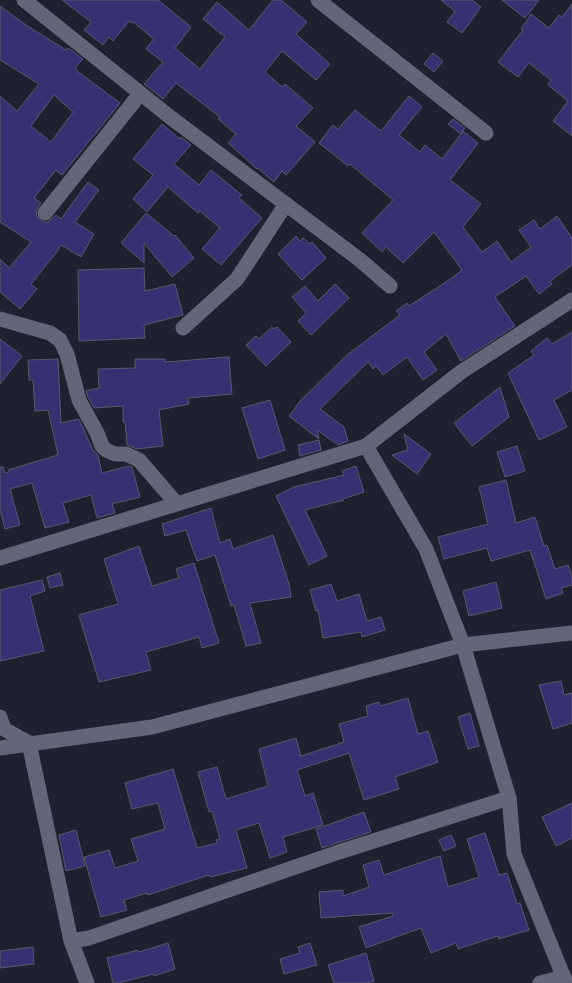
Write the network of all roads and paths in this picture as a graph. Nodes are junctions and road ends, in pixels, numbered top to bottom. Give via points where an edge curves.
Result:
1 (24, 0) edge
2 (318, 0) edge
3 (140, 94) junction
4 (486, 133) dead end
5 (286, 204) junction
6 (45, 213) dead end
7 (390, 286) dead end
8 (572, 300) edge
9 (0, 319) edge
10 (183, 328) dead end
11 (366, 446) junction
12 (176, 503) junction
13 (0, 558) edge
14 (572, 633) edge
15 (463, 645) junction
16 (0, 718) edge
17 (29, 743) junction
18 (0, 748) edge
19 (509, 798) junction
20 (71, 941) junction
21 (565, 980) edge
22 (87, 983) edge
23 (540, 983) edge

1 - 3 street
2 - 4 street
3 - 5 street
3 - 6 street
5 - 7 street
5 - 10 street via 237,279
8 - 11 street via 461,372
9 - 12 street via 50,333 60,340 79,400 102,446 115,454 126,454 139,460
11 - 12 street
11 - 15 street via 426,549
12 - 13 street
14 - 15 street
15 - 17 street via 152,727
15 - 19 street
16 - 17 street via 4,729
17 - 18 street
17 - 20 street
19 - 20 street via 339,852 89,938
19 - 21 street via 514,854
20 - 22 street
21 - 23 street

